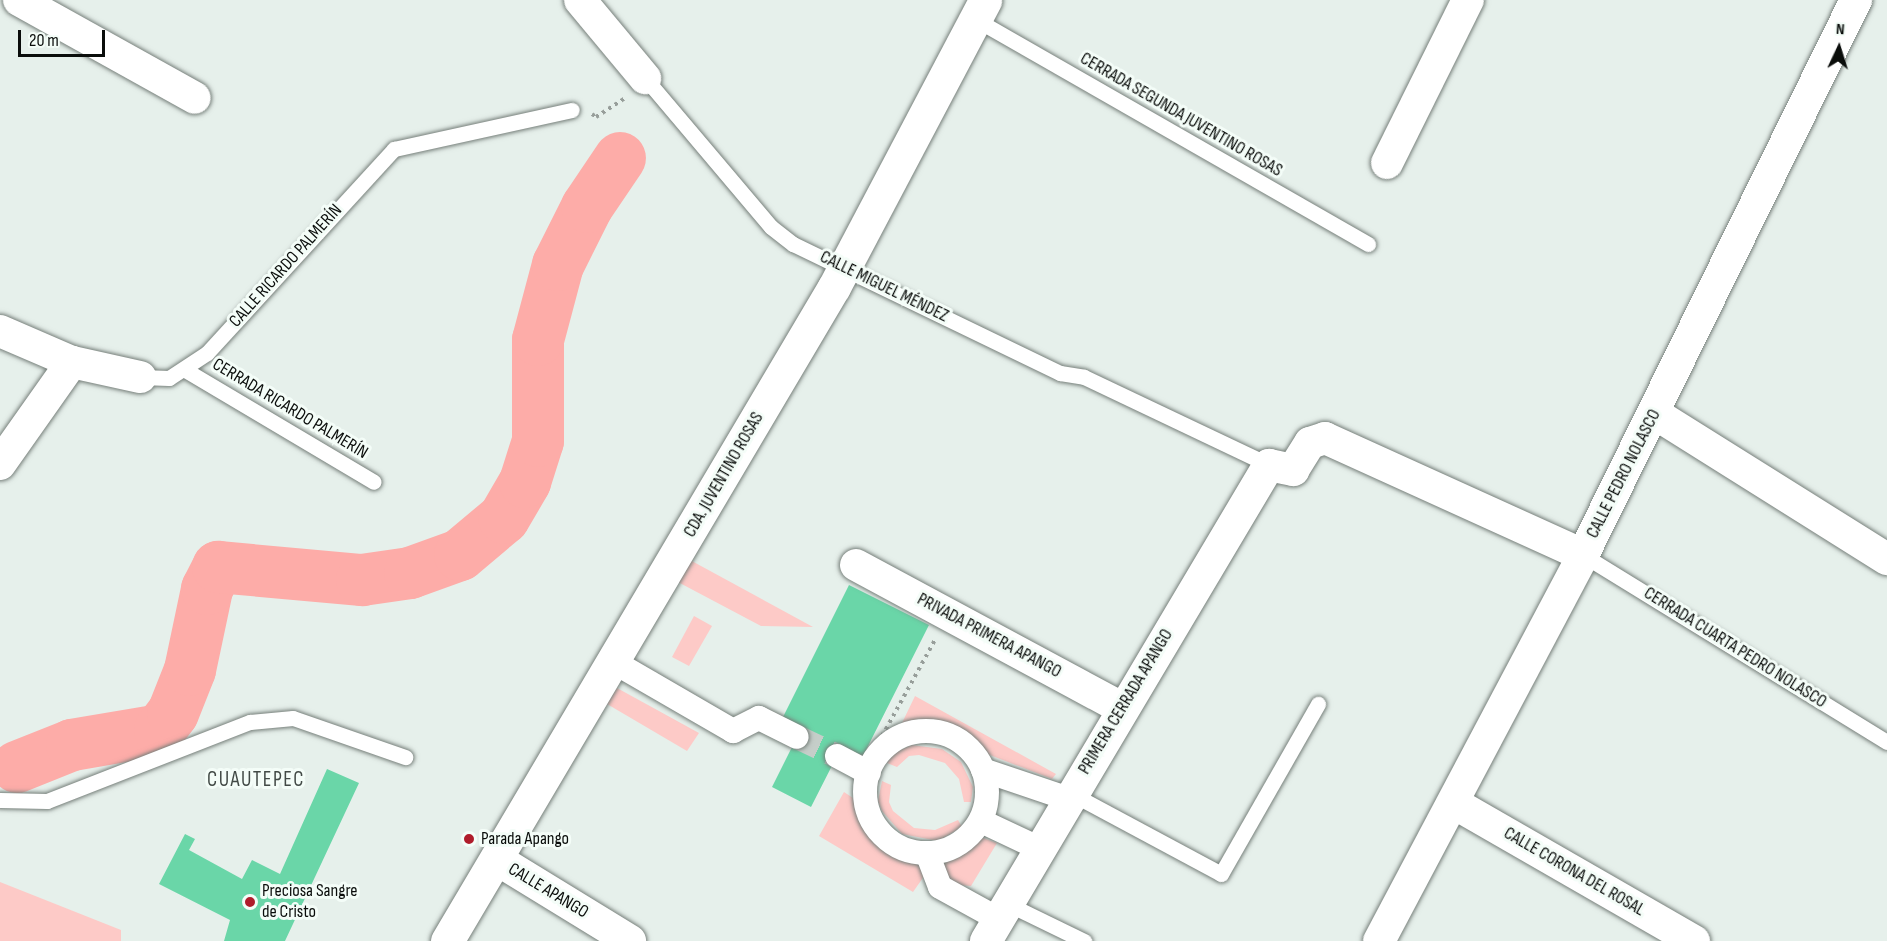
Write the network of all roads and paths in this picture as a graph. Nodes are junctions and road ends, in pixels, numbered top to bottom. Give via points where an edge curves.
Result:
1 (19, 0) edge
2 (580, 0) edge
3 (1468, 0) edge
4 (1856, 0) edge
5 (980, 10) edge
6 (645, 78) junction
7 (195, 98) dead end
8 (572, 110) joint
9 (1387, 163) dead end
10 (1368, 244) dead end
11 (845, 266) junction
12 (0, 331) edge
13 (72, 362) junction
14 (187, 370) junction
15 (140, 376) joint
16 (1654, 412) junction
17 (0, 464) edge
18 (1269, 465) junction
19 (374, 482) dead end
20 (1583, 555) junction
21 (1887, 559) edge
22 (856, 565) dead end
23 (950, 614) junction
24 (614, 662) junction
25 (1318, 704) dead end
26 (1122, 708) junction
27 (797, 737) tunnel mouth
28 (1887, 742) edge
29 (837, 756) tunnel mouth
30 (405, 757) dead end
31 (983, 770) junction
32 (866, 772) junction
33 (1070, 796) junction
34 (0, 800) edge
35 (1454, 803) junction
36 (981, 821) junction
37 (1038, 848) junction
38 (927, 853) junction
39 (498, 860) junction
40 (998, 922) edge
41 (447, 941) edge
42 (630, 941) edge
43 (1084, 941) edge
44 (1379, 941) edge
45 (1694, 941) edge

1 - 7 street
2 - 6 street, CALLE MIGUEL MÉNDEZ
3 - 9 street
4 - 16 street, CALLE PEDRO NOLASCO
5 - 10 lane, CERRADA SEGUNDA JUVENTINO ROSAS
5 - 11 street, CDA. JUVENTINO ROSAS
6 - 8 path via 620,105 596,117 580,103
6 - 11 lane, CALLE MIGUEL MÉNDEZ via 771,227 793,244
8 - 14 lane, CALLE RICARDO PALMERÍN via 394,149
11 - 18 lane, CALLE MIGUEL MÉNDEZ via 1060,374 1084,377
11 - 24 street, CDA. JUVENTINO ROSAS
12 - 13 street
13 - 15 street
13 - 17 street
14 - 15 lane via 169,378
14 - 19 lane, CERRADA RICARDO PALMERÍN
16 - 20 street, CALLE PEDRO NOLASCO
16 - 21 street
18 - 20 street via 1293,470 1310,443 1325,438
18 - 26 street, PRIMERA CERRADA APANGO
20 - 28 lane, CERRADA CUARTA PEDRO NOLASCO
20 - 35 street, CALLE PEDRO NOLASCO
22 - 23 street, PRIVADA PRIMERA APANGO
23 - 26 street, PRIVADA PRIMERA APANGO
23 - 32 path
24 - 27 street via 733,731 759,718
24 - 39 street, CDA. JUVENTINO ROSAS
25 - 33 lane via 1221,874
26 - 33 street, PRIMERA CERRADA APANGO
29 - 32 street
30 - 34 lane via 293,718 250,722 47,801
31 - 32 street via 958,740 919,732 882,749
31 - 33 street
31 - 36 street via 987,789
32 - 38 street via 866,807 875,826 907,850
33 - 37 street, PRIMERA CERRADA APANGO
35 - 44 street, CALLE PEDRO NOLASCO
35 - 45 street, CALLE CORONA DEL ROSAL
36 - 37 street
36 - 38 street via 964,840
37 - 40 street, PRIMERA CERRADA APANGO
38 - 40 street via 940,887
39 - 41 street, CDA. JUVENTINO ROSAS
39 - 42 street, CALLE APANGO
40 - 43 lane

